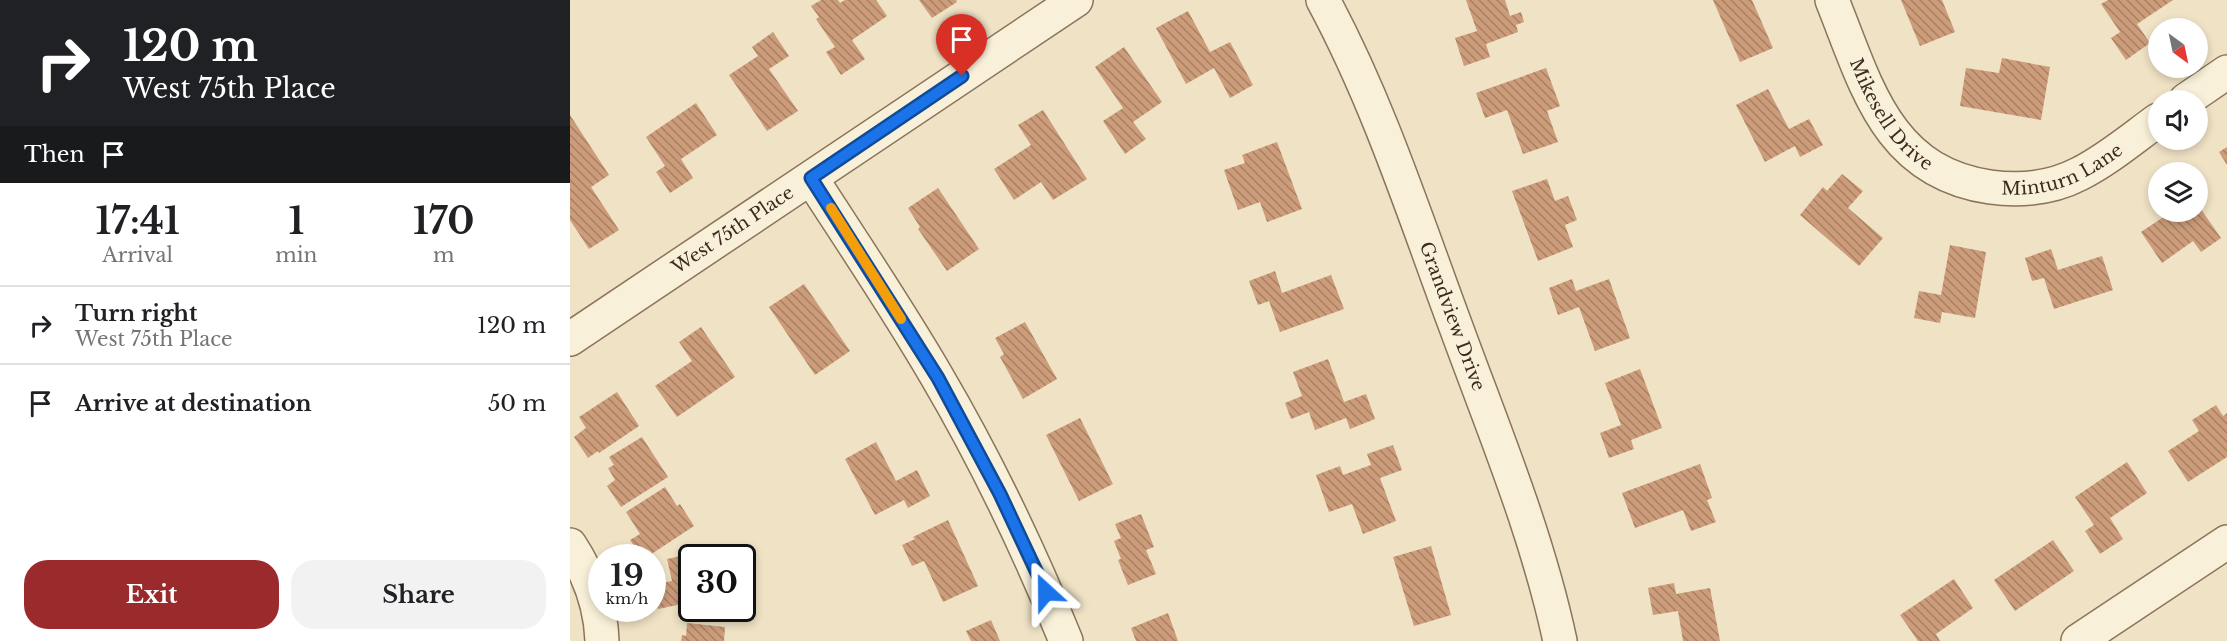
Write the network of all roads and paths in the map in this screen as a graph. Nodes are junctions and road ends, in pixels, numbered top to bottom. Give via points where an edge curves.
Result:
1 (1076, 0) edge
2 (1323, 0) edge
3 (1832, 0) edge
4 (2227, 72) edge
5 (2201, 90) edge
6 (2148, 127) edge
7 (811, 178) junction
8 (1991, 187) joint
9 (570, 339) edge
10 (2227, 542) edge
11 (570, 545) edge
12 (602, 641) edge
13 (1066, 641) edge
14 (1560, 641) edge
15 (2079, 641) edge

1 - 7 street, West 75th Place
2 - 14 street, Grandview Drive via 1362,78 1397,167 1523,510
3 - 8 street, Mikesell Drive via 1874,103 1895,135 1933,167 1967,182
4 - 5 street
6 - 8 street, Minturn Lane via 2080,174 2037,188
7 - 9 street, West 75th Place
7 - 13 street via 926,358 962,422 1016,527
10 - 15 street
11 - 12 street via 593,588

